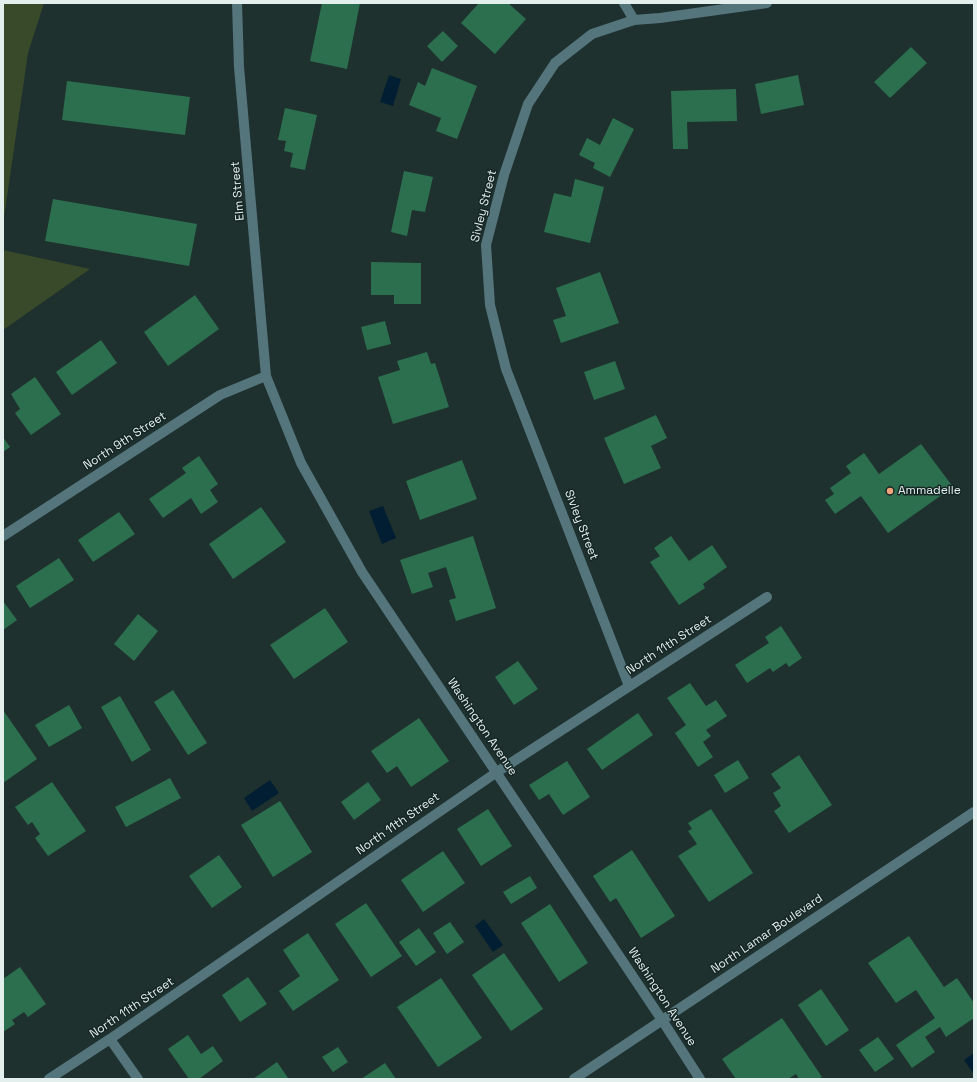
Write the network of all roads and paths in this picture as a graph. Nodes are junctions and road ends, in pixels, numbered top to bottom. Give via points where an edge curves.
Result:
1 (237, 3) edge
2 (624, 3) edge
3 (767, 3) edge
4 (634, 20) junction
5 (266, 376) junction
6 (3, 536) edge
7 (767, 597) dead end
8 (629, 686) junction
9 (497, 772) junction
10 (974, 812) edge
11 (662, 1020) junction
12 (110, 1039) junction
13 (49, 1079) edge
14 (138, 1079) edge
15 (574, 1079) edge
16 (700, 1079) edge

1 - 5 street, Elm Street via 239,67
2 - 4 street
3 - 4 street, Sivley Street
4 - 8 street, Sivley Street via 592,34 555,63 528,104 504,175 486,245 490,305 506,369
5 - 6 street, North 9th Street via 220,395
5 - 9 street, Washington Avenue via 301,462 358,565
7 - 8 street, North 11th Street
8 - 9 street, North 11th Street
9 - 11 street, Washington Avenue
9 - 12 street, North 11th Street
10 - 11 street, North Lamar Boulevard
11 - 15 street, North Lamar Boulevard
11 - 16 street, Washington Avenue
12 - 13 street, North 11th Street
12 - 14 street

